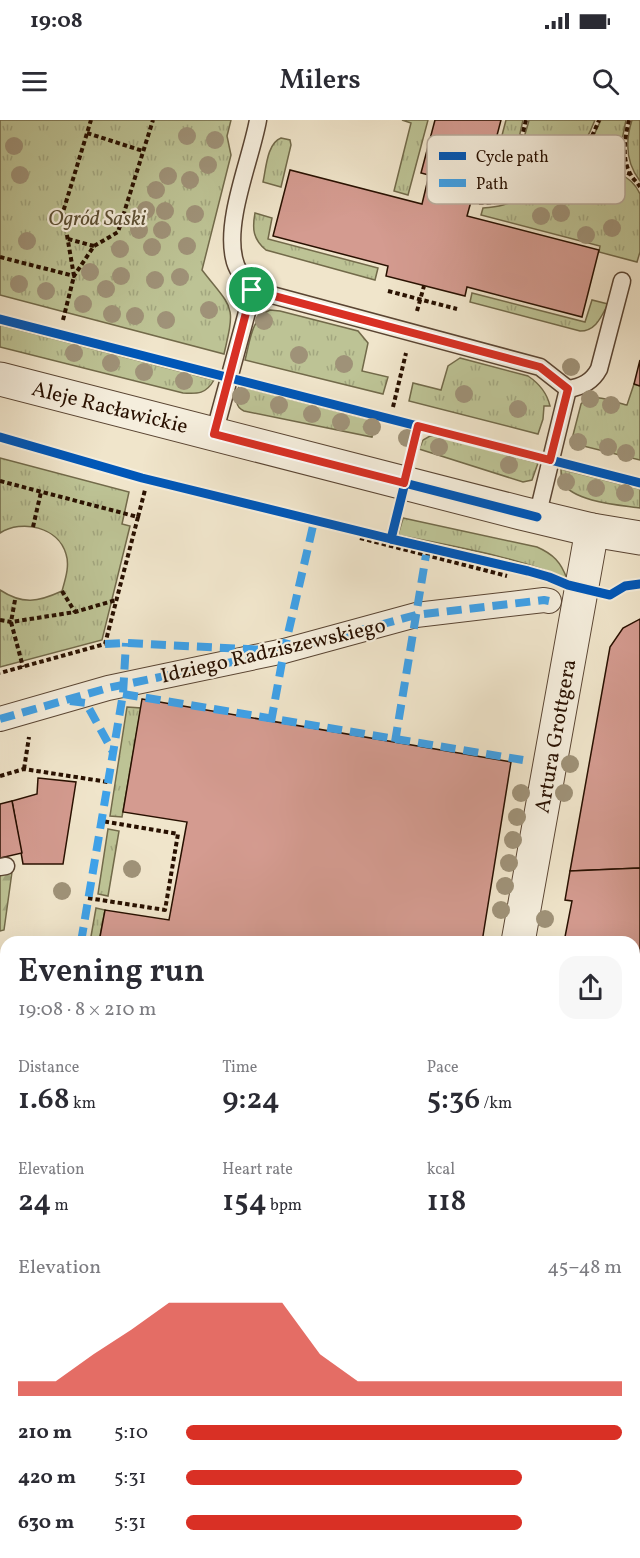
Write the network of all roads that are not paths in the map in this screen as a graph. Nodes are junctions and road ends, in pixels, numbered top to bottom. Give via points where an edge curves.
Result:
1 (258, 120) edge
2 (622, 281) dead end
3 (252, 290) junction
4 (0, 379) edge
5 (568, 389) junction
6 (214, 434) junction
7 (537, 517) junction
8 (592, 530) junction
9 (640, 538) edge
10 (549, 601) dead end
11 (0, 719) edge
12 (519, 936) edge

1 - 3 lane via 233,238 234,258
2 - 5 lane via 599,369 594,378
3 - 5 lane via 540,367
3 - 6 lane
4 - 6 street, Aleje Racławickie
5 - 7 lane
6 - 7 street, Aleje Racławickie
7 - 8 street, Aleje Racławickie
8 - 9 street, Aleje Racławickie
8 - 12 street, Artura Grottgera
10 - 11 street, Idziego Radziszewskiego via 416,615 284,651 108,688

